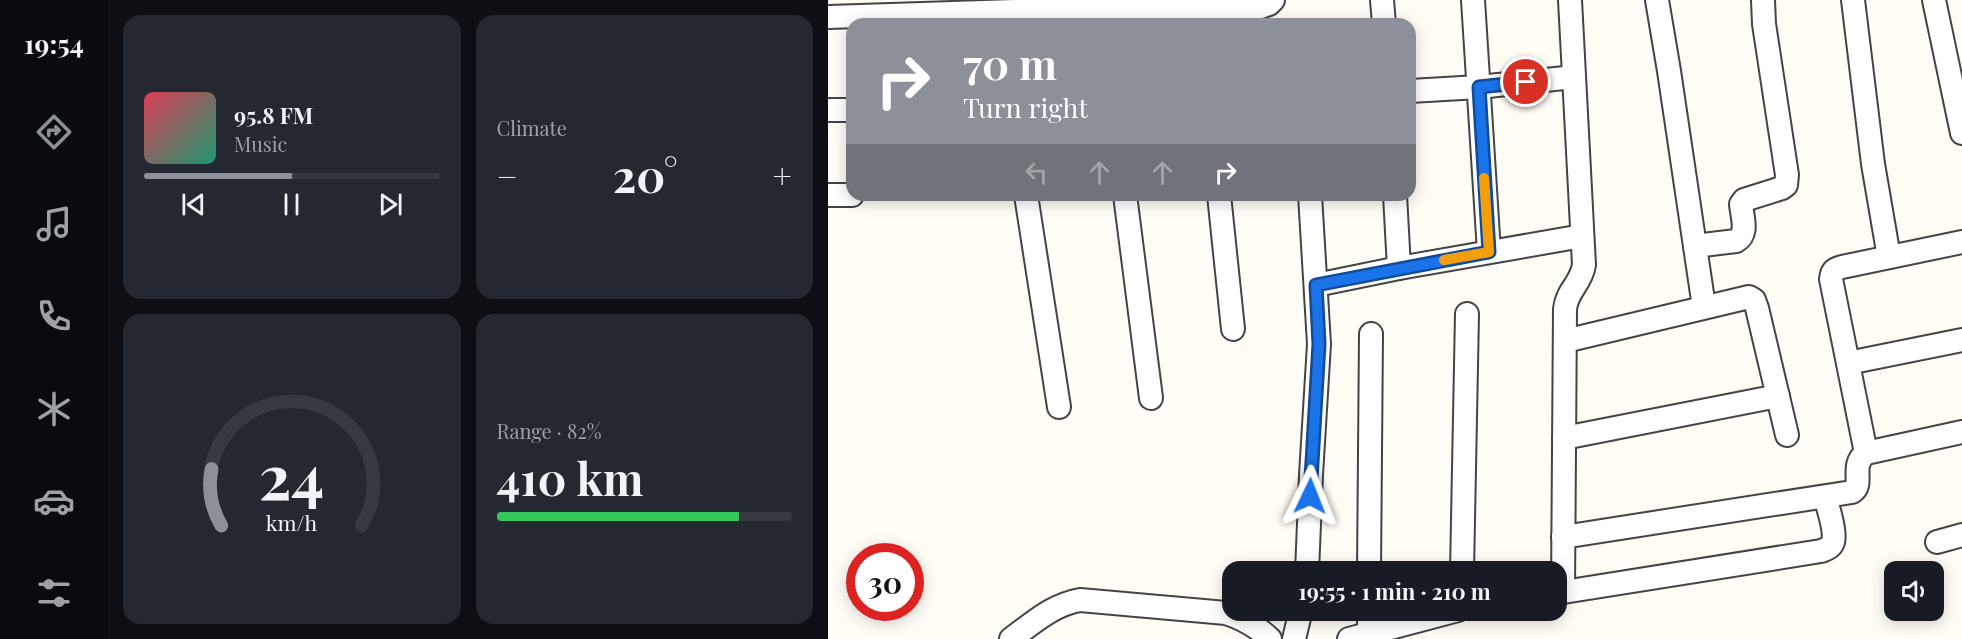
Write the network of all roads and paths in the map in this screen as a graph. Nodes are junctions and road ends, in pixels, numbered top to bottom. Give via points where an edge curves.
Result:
1 (1273, 0) edge
2 (1382, 0) edge
3 (1473, 0) edge
4 (1570, 0) edge
5 (1657, 0) edge
6 (1763, 0) edge
7 (1853, 0) edge
8 (1934, 0) edge
9 (1171, 16) edge
10 (828, 17) edge
11 (1077, 17) edge
12 (981, 18) edge
13 (1384, 18) edge
14 (1574, 77) junction
15 (1479, 87) junction
16 (1416, 91) edge
17 (828, 110) edge
18 (846, 110) edge
19 (1962, 134) edge
20 (828, 195) edge
21 (846, 195) edge
22 (1027, 201) edge
23 (1126, 201) edge
24 (1220, 201) edge
25 (1310, 201) edge
26 (1395, 201) edge
27 (1582, 236) junction
28 (1962, 242) edge
29 (1695, 246) junction
30 (1489, 252) junction
31 (1889, 257) junction
32 (1399, 268) junction
33 (1316, 285) junction
34 (1704, 307) junction
35 (1467, 314) dead end
36 (1233, 329) dead end
37 (1371, 334) dead end
38 (1962, 340) edge
39 (1565, 341) junction
40 (1848, 363) junction
41 (1778, 396) junction
42 (1151, 398) dead end
43 (1059, 407) dead end
44 (1962, 432) edge
45 (1787, 435) dead end
46 (1564, 438) junction
47 (1866, 453) junction
48 (1825, 497) junction
49 (1962, 535) edge
50 (1563, 537) junction
51 (1937, 542) dead end
52 (1307, 561) edge
53 (1369, 561) edge
54 (1462, 561) edge
55 (1562, 561) edge
56 (1567, 591) edge
57 (1298, 621) edge
58 (1365, 621) edge
59 (1416, 621) edge
60 (1359, 636) edge
61 (1011, 639) edge
62 (1270, 639) edge
63 (1294, 639) edge

1 - 9 street via 1261,7
2 - 13 street
3 - 15 street
4 - 14 street
5 - 29 street
6 - 29 street via 1786,185 1744,200 1744,229 1740,238
7 - 31 street
8 - 19 street
9 - 11 street
10 - 12 street
11 - 12 street
14 - 15 street
14 - 27 street
15 - 16 street
15 - 30 street
17 - 18 street
20 - 21 street
22 - 43 street
23 - 42 street
24 - 36 street
25 - 33 street
26 - 32 street
27 - 30 street
27 - 39 street via 1584,265 1566,300
28 - 31 street
29 - 34 street
30 - 32 street
31 - 40 street via 1835,268 1832,272
32 - 33 street
33 - 52 street via 1319,344
34 - 39 street
34 - 41 street via 1740,298 1754,300
35 - 54 street
37 - 53 street
38 - 40 street
39 - 46 street
40 - 47 street
41 - 45 street
41 - 46 street
44 - 47 street
46 - 50 street
47 - 48 street via 1857,464 1856,490
48 - 50 street
48 - 56 street via 1834,534 1833,543 1821,551
49 - 51 street
50 - 55 street
57 - 63 street
58 - 60 street
59 - 60 street
61 - 62 street via 1053,608 1080,600 1226,613 1257,627

